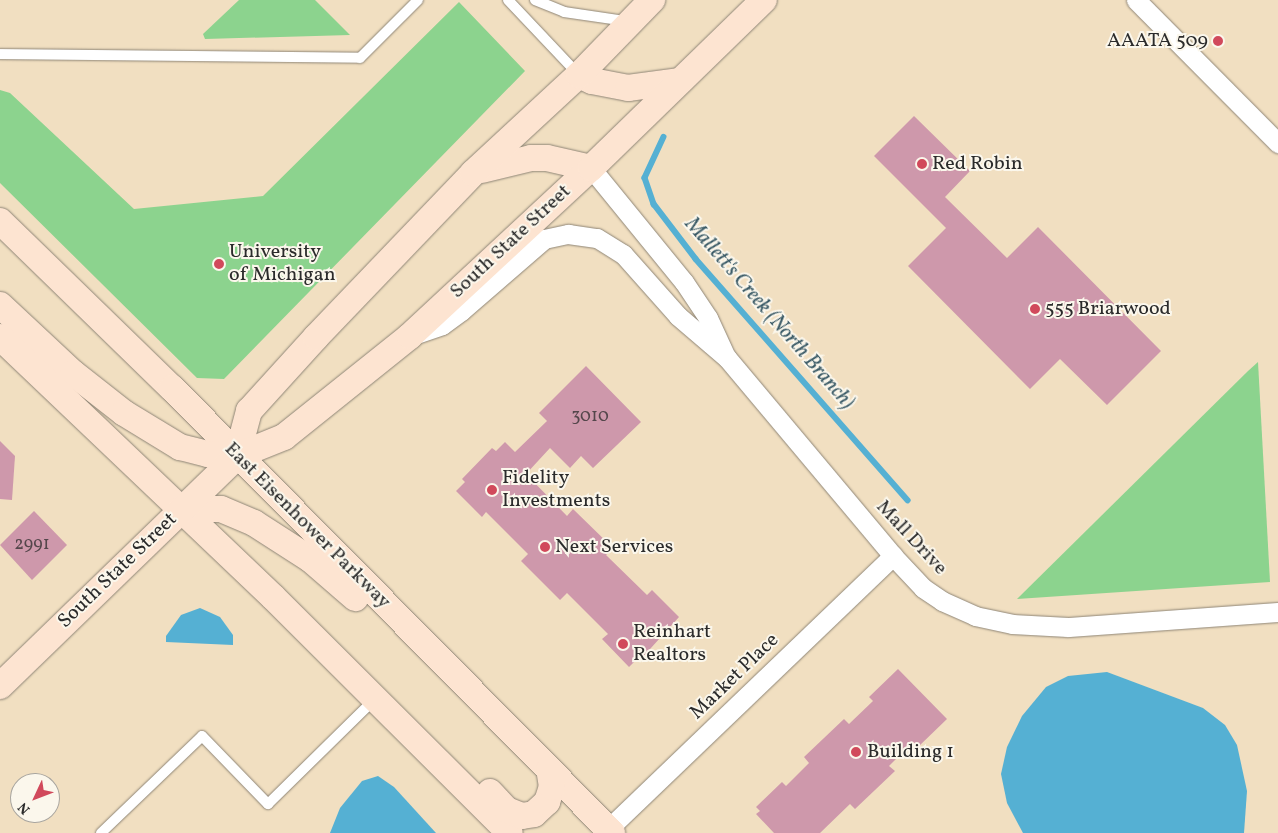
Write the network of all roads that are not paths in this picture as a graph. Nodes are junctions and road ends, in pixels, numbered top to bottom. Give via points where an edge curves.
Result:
1 (418, 0) edge
2 (508, 0) edge
3 (535, 0) edge
4 (652, 0) edge
5 (764, 0) edge
6 (1136, 0) edge
7 (751, 9) edge
8 (630, 22) junction
9 (0, 54) edge
10 (579, 74) junction
11 (679, 81) junction
12 (1278, 143) edge
13 (591, 168) junction
14 (473, 173) junction
15 (0, 221) edge
16 (0, 238) edge
17 (0, 305) edge
18 (0, 336) edge
19 (410, 336) junction
20 (727, 358) junction
21 (172, 388) junction
22 (237, 456) junction
23 (182, 509) junction
24 (893, 556) junction
25 (273, 597) junction
26 (1278, 612) edge
27 (0, 686) edge
28 (375, 699) junction
29 (514, 735) junction
30 (549, 769) junction
31 (610, 831) edge
32 (104, 832) edge
33 (510, 833) edge

1 - 9 lane via 360,58
2 - 10 lane
3 - 8 lane via 564,12
4 - 8 main road, South State Street
5 - 7 main road, South State Street
6 - 12 street
7 - 11 main road, South State Street
8 - 10 main road, South State Street
10 - 11 main road via 592,81 628,88
10 - 14 main road, South State Street
11 - 13 main road, South State Street
13 - 14 main road via 547,158 531,158 516,159
13 - 19 main road, South State Street
13 - 20 street, Mall Drive via 684,282 708,318
14 - 22 main road, South State Street via 250,411
15 - 21 main road, East Eisenhower Parkway
16 - 21 main road via 100,333
17 - 22 main road via 73,373 124,413 180,447 208,454
18 - 23 main road
19 - 20 street, Mall Drive via 442,325 544,239 555,235 584,234 623,254 678,316
19 - 22 main road, South State Street via 284,437
20 - 24 street, Mall Drive
21 - 22 main road, East Eisenhower Parkway
22 - 23 main road, South State Street
22 - 29 main road, East Eisenhower Parkway
23 - 25 main road
23 - 27 main road, South State Street
23 - 29 main road via 221,509 254,523 310,559 341,584 453,697
24 - 26 street, Mall Drive via 923,588 942,601 975,616 1012,624 1068,626
24 - 31 street, Market Place
25 - 28 main road
25 - 30 main road via 324,626 507,810 528,815 547,802 552,787
28 - 32 lane via 268,804 202,736
28 - 33 main road
29 - 30 main road, East Eisenhower Parkway
30 - 31 main road, East Eisenhower Parkway

